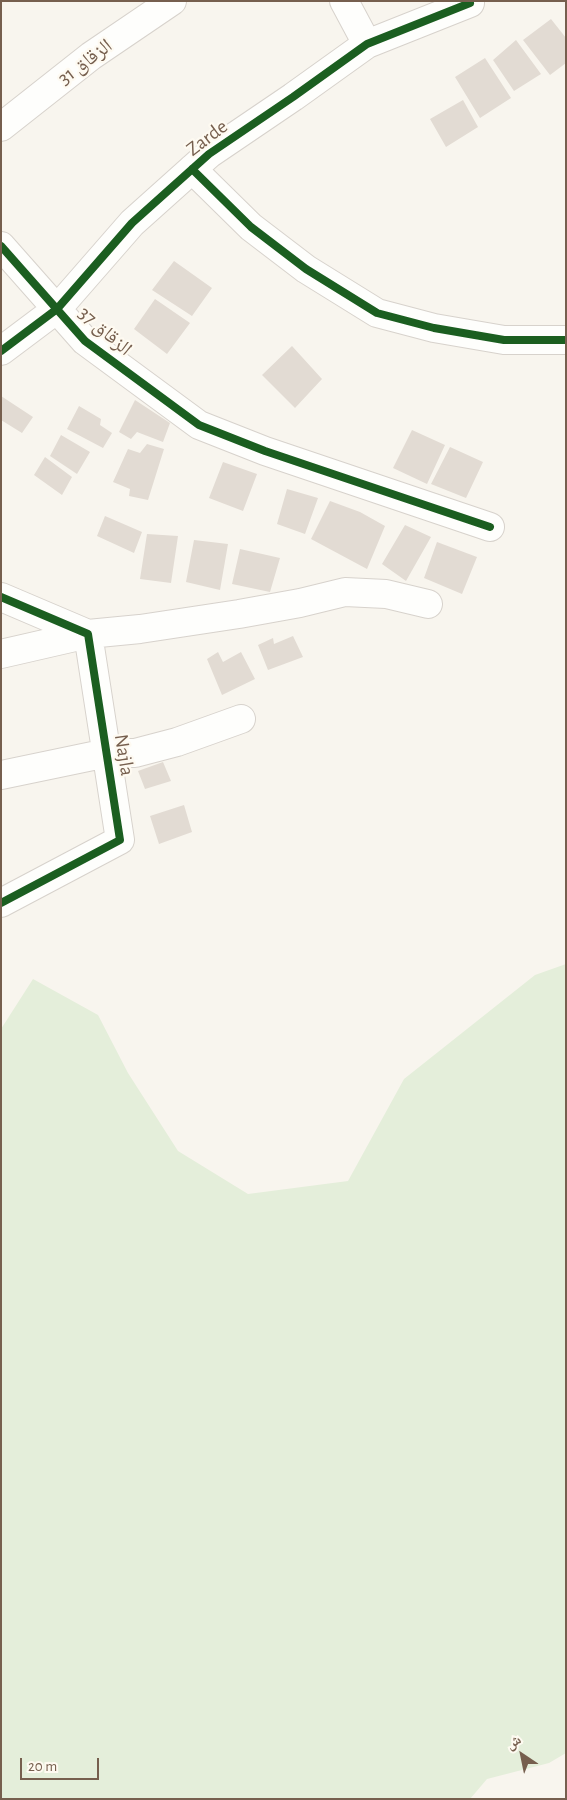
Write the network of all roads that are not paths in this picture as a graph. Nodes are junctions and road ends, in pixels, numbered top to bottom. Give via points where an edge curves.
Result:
1 (172, 1) edge
2 (344, 1) edge
3 (470, 3) dead end
4 (367, 44) junction
5 (1, 127) edge
6 (192, 169) junction
7 (1, 246) edge
8 (57, 308) junction
9 (566, 340) edge
10 (1, 351) edge
11 (490, 527) dead end
12 (1, 597) edge
13 (428, 604) dead end
14 (88, 634) junction
15 (1, 654) edge
16 (241, 719) dead end
17 (107, 753) junction
18 (1, 775) edge
19 (1, 903) edge

1 - 5 street, الزقاق 31 via 91,56
2 - 4 street
3 - 4 street, Zarde
4 - 6 street, Zarde
6 - 8 street, Zarde via 132,223
6 - 9 street via 251,227 306,269 377,313 434,328 504,340
7 - 8 street, الزقاق 37
8 - 10 street, Zarde
8 - 11 street, الزقاق 37 via 85,341 199,425 265,451
12 - 14 street
13 - 14 street via 386,594 345,592 239,614
14 - 15 street
14 - 17 street, Najla
16 - 17 street via 143,751
17 - 18 street
17 - 19 street, Najla via 120,840

